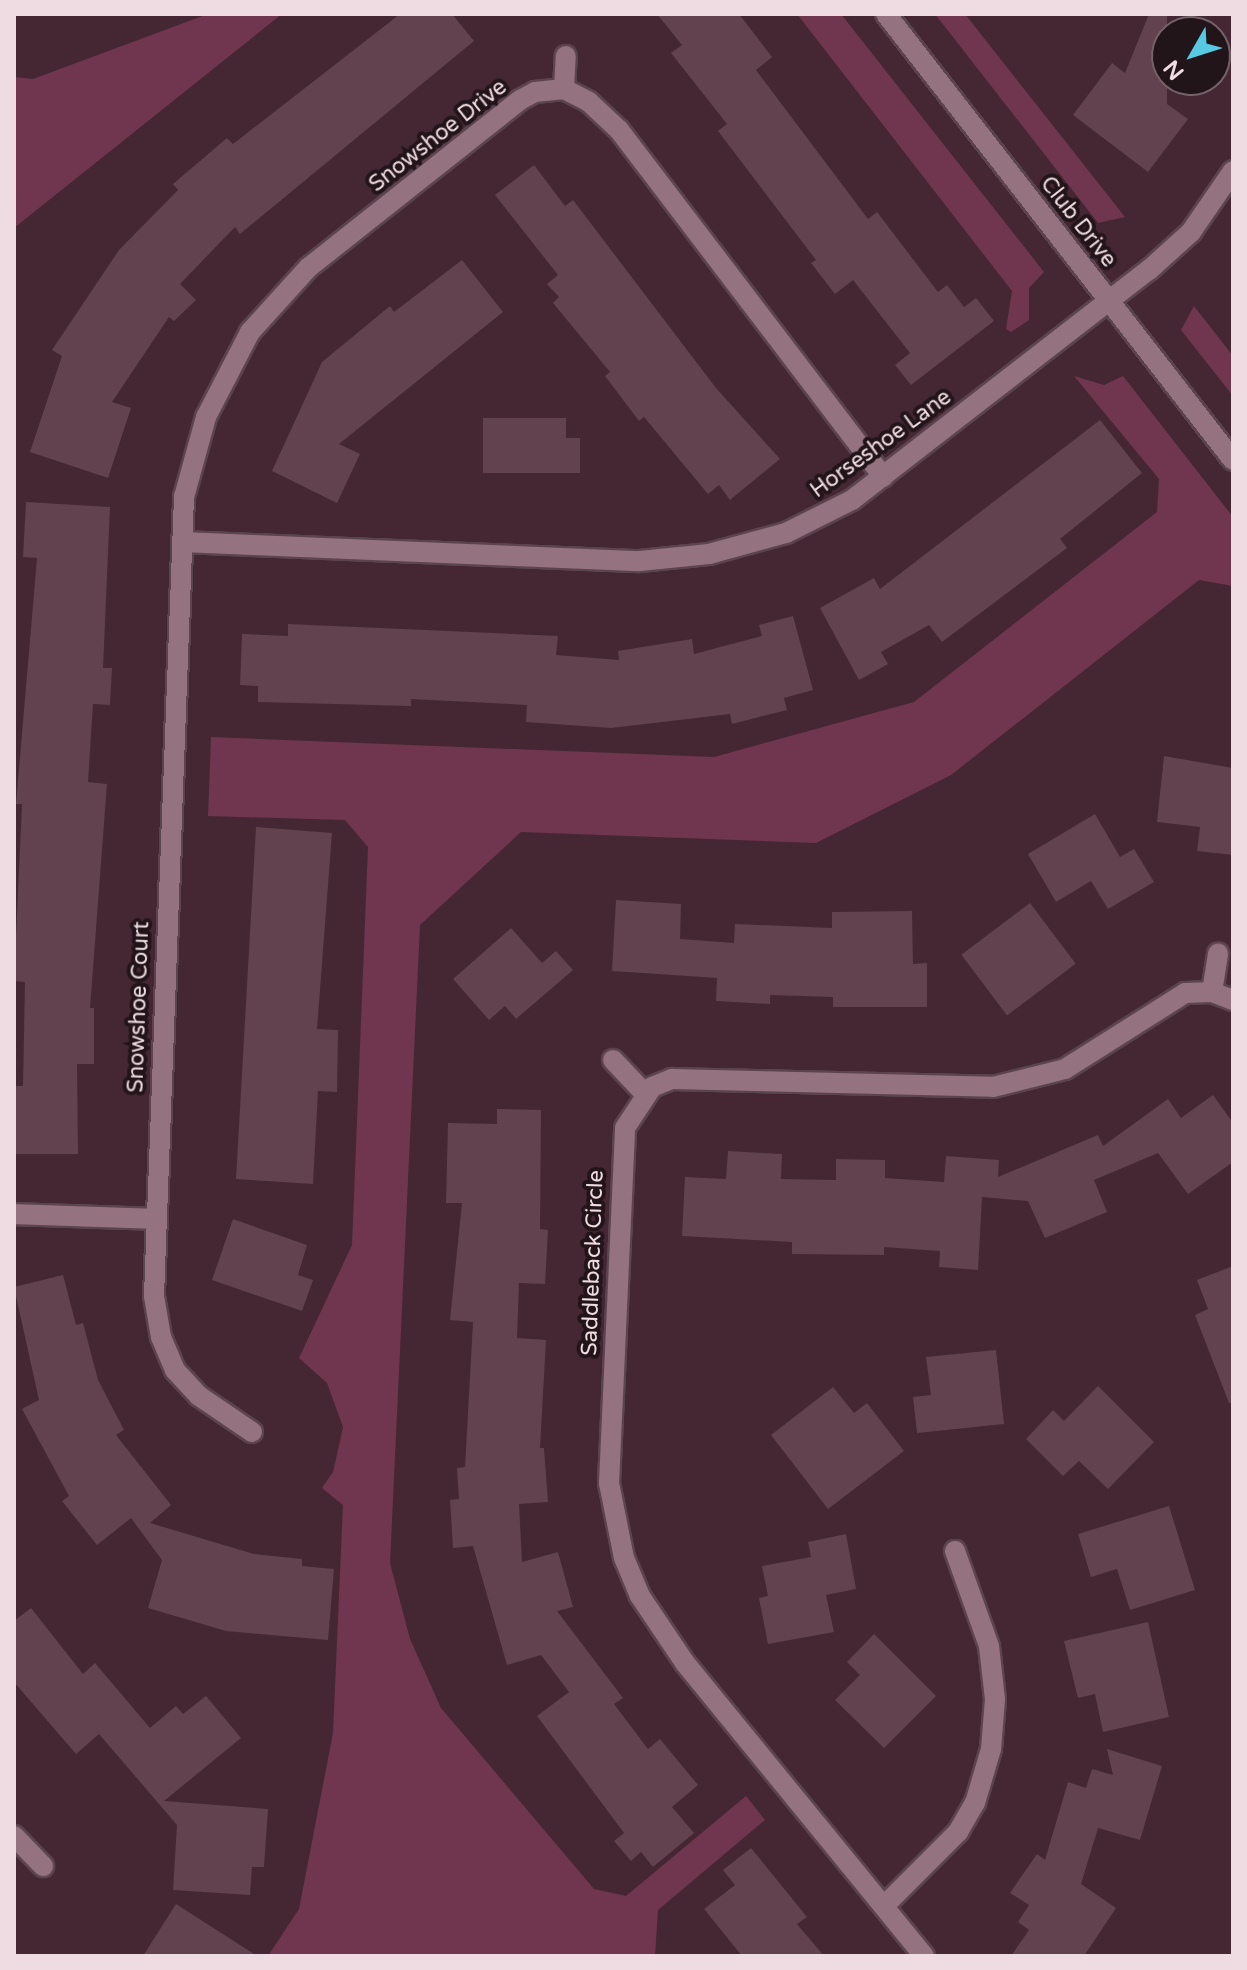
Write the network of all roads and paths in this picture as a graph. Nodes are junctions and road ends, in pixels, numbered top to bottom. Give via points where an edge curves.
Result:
1 (886, 14) edge
2 (566, 56) dead end
3 (564, 89) junction
4 (1233, 171) edge
5 (1109, 301) junction
6 (1233, 460) edge
7 (883, 477) junction
8 (182, 542) junction
9 (1218, 953) dead end
10 (1212, 992) junction
11 (1233, 1000) edge
12 (613, 1060) dead end
13 (645, 1094) junction
14 (14, 1214) edge
15 (156, 1219) junction
16 (252, 1432) dead end
17 (955, 1551) dead end
18 (14, 1836) edge
19 (43, 1866) dead end
20 (884, 1906) junction
21 (924, 1956) edge

1 - 5 street, Club Drive
2 - 3 street
3 - 7 street via 589,102 619,130
3 - 8 street, Snowshoe Drive via 535,92 520,100 308,268 267,311 232,361 206,417 188,476
4 - 5 street, Horseshoe Lane via 1191,232
5 - 6 street, Club Drive
5 - 7 street, Horseshoe Lane
7 - 8 street, Horseshoe Lane via 809,524 728,550 664,560
8 - 15 street, Snowshoe Court
9 - 10 street
10 - 11 street
10 - 13 street via 1185,993 1065,1069 1028,1082 953,1087 688,1077 660,1083
12 - 13 street
13 - 20 street, Saddleback Circle via 625,1128 620,1172 609,1483 624,1558 640,1596 685,1663
14 - 15 street
15 - 16 street, Snowshoe Court via 156,1318 170,1359 199,1396
17 - 20 street via 989,1646 995,1699 991,1749 978,1795 958,1832
18 - 19 street
20 - 21 street, Saddleback Circle

